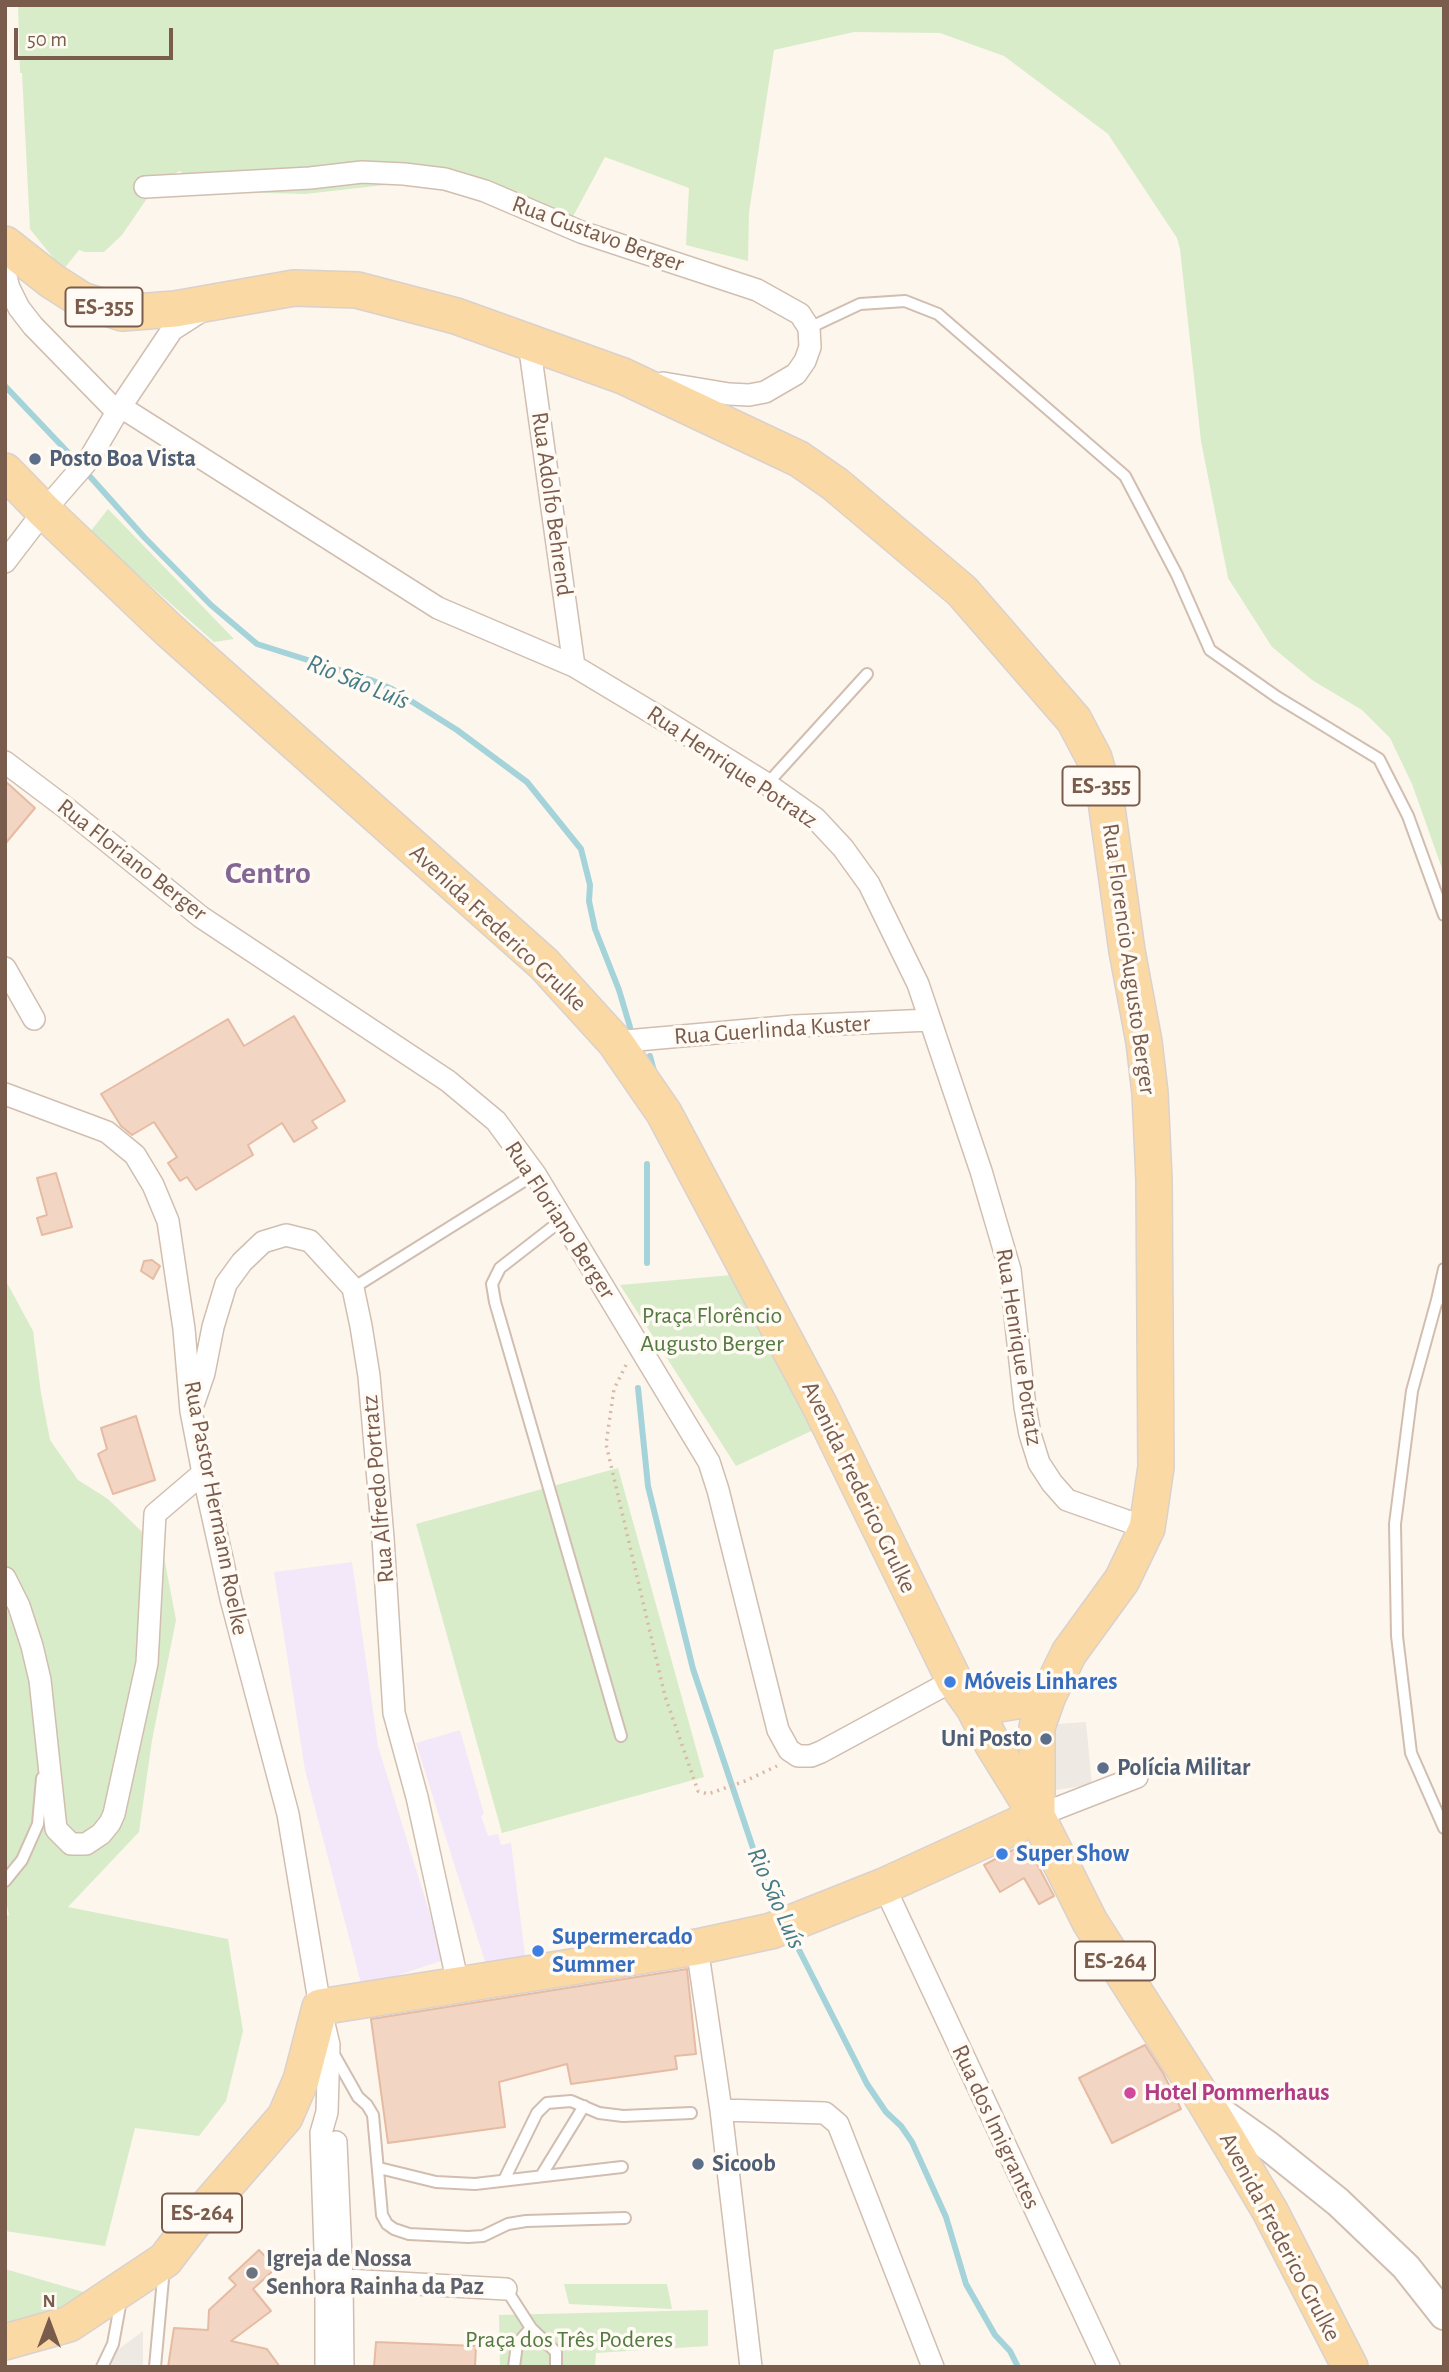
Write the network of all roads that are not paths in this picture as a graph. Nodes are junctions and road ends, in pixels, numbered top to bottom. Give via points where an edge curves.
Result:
1 (145, 187) dead end
2 (5, 244) edge
3 (5, 273) edge
4 (219, 300) junction
5 (809, 328) junction
6 (529, 343) junction
7 (623, 376) junction
8 (119, 410) junction
9 (5, 471) edge
10 (55, 500) junction
11 (5, 562) edge
12 (574, 666) junction
13 (867, 674) dead end
14 (5, 762) edge
15 (767, 784) junction
16 (1444, 915) edge
17 (5, 968) edge
18 (34, 1019) dead end
19 (930, 1020) junction
20 (615, 1042) junction
21 (5, 1094) edge
22 (535, 1174) junction
23 (563, 1219) junction
24 (1444, 1269) edge
25 (353, 1288) junction
26 (1441, 1299) edge
27 (191, 1411) junction
28 (203, 1473) junction
29 (1147, 1528) junction
30 (5, 1578) edge
31 (964, 1694) junction
32 (1048, 1696) junction
33 (44, 1726) junction
34 (621, 1736) dead end
35 (1137, 1777) dead end
36 (1037, 1816) junction
37 (1444, 1828) edge
38 (5, 1881) edge
39 (884, 1886) junction
40 (697, 1947) junction
41 (458, 1984) junction
42 (320, 2007) junction
43 (329, 2045) junction
44 (1204, 2100) junction
45 (584, 2106) junction
46 (721, 2110) junction
47 (691, 2113) dead end
48 (622, 2167) dead end
49 (379, 2168) junction
50 (541, 2176) junction
51 (504, 2180) junction
52 (625, 2218) dead end
53 (165, 2260) junction
54 (334, 2279) junction
55 (506, 2289) joint
56 (122, 2291) junction
57 (1444, 2315) edge
58 (531, 2328) junction
59 (5, 2342) edge
60 (102, 2367) edge
61 (155, 2367) edge
62 (326, 2367) edge
63 (343, 2367) edge
64 (514, 2367) edge
65 (556, 2367) edge
66 (751, 2367) edge
67 (933, 2367) edge
68 (1108, 2367) edge
69 (1350, 2367) edge

1 - 5 street, Rua Gustavo Berger via 362,172 445,179 593,236 757,290 800,314
2 - 4 main road, Rua Florencio Augusto Berger / ES-355 via 82,300 122,313
3 - 8 street, Rua Henrique Potratz via 19,308 33,326
4 - 6 main road, Rua Florencio Augusto Berger / ES-355 via 294,288 357,290 456,316
4 - 8 street via 173,330
5 - 7 street via 805,361 796,374 765,392 729,394
5 - 16 lane via 860,304 905,301 938,314 1125,476 1210,650 1379,759 1408,816
6 - 7 main road, Rua Florencio Augusto Berger / ES-355
6 - 12 street, Rua Adolfo Behrend
7 - 29 main road, Rua Florencio Augusto Berger / ES-355 via 799,459 835,484 962,591 1074,720 1094,758 1112,841 1150,1093 1156,1467
8 - 10 street via 90,458
8 - 12 street, Rua Henrique Potratz via 438,608
9 - 10 main road, Avenida Frederico Grulke
10 - 11 street
10 - 20 main road, Avenida Frederico Grulke via 170,631 544,964
12 - 15 street, Rua Henrique Potratz
13 - 15 lane
14 - 22 street, Rua Floriano Berger via 201,917 449,1081 496,1121
15 - 19 street, Rua Henrique Potratz via 815,818 869,884 918,984
17 - 18 street
19 - 20 street, Rua Guerlinda Kuster
19 - 29 street, Rua Henrique Potratz via 1010,1270 1030,1434 1039,1463 1067,1500
20 - 31 main road, Avenida Frederico Grulke via 664,1113 820,1406
21 - 27 street, Rua Pastor Hermann Roelke via 107,1132 135,1155 153,1185 168,1221
22 - 23 street, Rua Floriano Berger
22 - 25 lane
23 - 31 street, Rua Floriano Berger via 709,1462 778,1730 789,1750 811,1756
23 - 34 lane via 500,1268 492,1284
24 - 26 lane
25 - 27 street via 310,1241 286,1235 263,1242 226,1284
25 - 41 street, Rua Alfredo Portratz via 369,1376 394,1713
26 - 37 lane via 1412,1391 1395,1524 1397,1636 1411,1753
27 - 28 street, Rua Pastor Hermann Roelke
28 - 33 street via 155,1514 147,1663 114,1814 101,1834 86,1844 71,1844 56,1829
28 - 42 street, Rua Pastor Hermann Roelke via 288,1814
29 - 32 main road, Rua Florencio Augusto Berger / ES-355 via 1122,1580 1069,1653
30 - 33 street via 33,1646
31 - 32 main road
31 - 36 main road, Avenida Frederico Grulke
32 - 36 main road, Rua Florencio Augusto Berger / ES-355 via 1037,1727
33 - 38 lane via 38,1824 22,1860
35 - 36 street
36 - 39 main road
36 - 44 main road, Avenida Frederico Grulke / ES-264 via 1090,1922
39 - 40 main road via 771,1931
39 - 68 street, Rua dos Imigrantes
40 - 41 main road
40 - 46 street
41 - 42 main road
42 - 43 street, Rua Pastor Hermann Roelke
42 - 53 main road, ES-264 via 301,2080 285,2117
43 - 49 lane via 373,2115
43 - 54 street, Rua Pastor Hermann Roelke via 327,2112 321,2133
44 - 57 street via 1338,2202 1406,2267
44 - 69 main road, Avenida Frederico Grulke / ES-264 via 1270,2211
45 - 47 lane via 623,2116
45 - 50 lane
45 - 51 lane via 570,2101 547,2103 537,2113
46 - 66 street
46 - 67 street via 825,2113 838,2124
48 - 50 lane
49 - 51 lane via 436,2182
49 - 52 lane via 382,2215 394,2229 409,2234 483,2236 526,2221
50 - 51 lane
53 - 56 main road, ES-264
53 - 61 lane
54 - 55 street
54 - 62 street
54 - 63 street
55 - 58 lane
56 - 59 main road, ES-264 via 69,2324
56 - 60 lane via 113,2344
58 - 64 lane via 517,2344
58 - 65 lane via 556,2351

